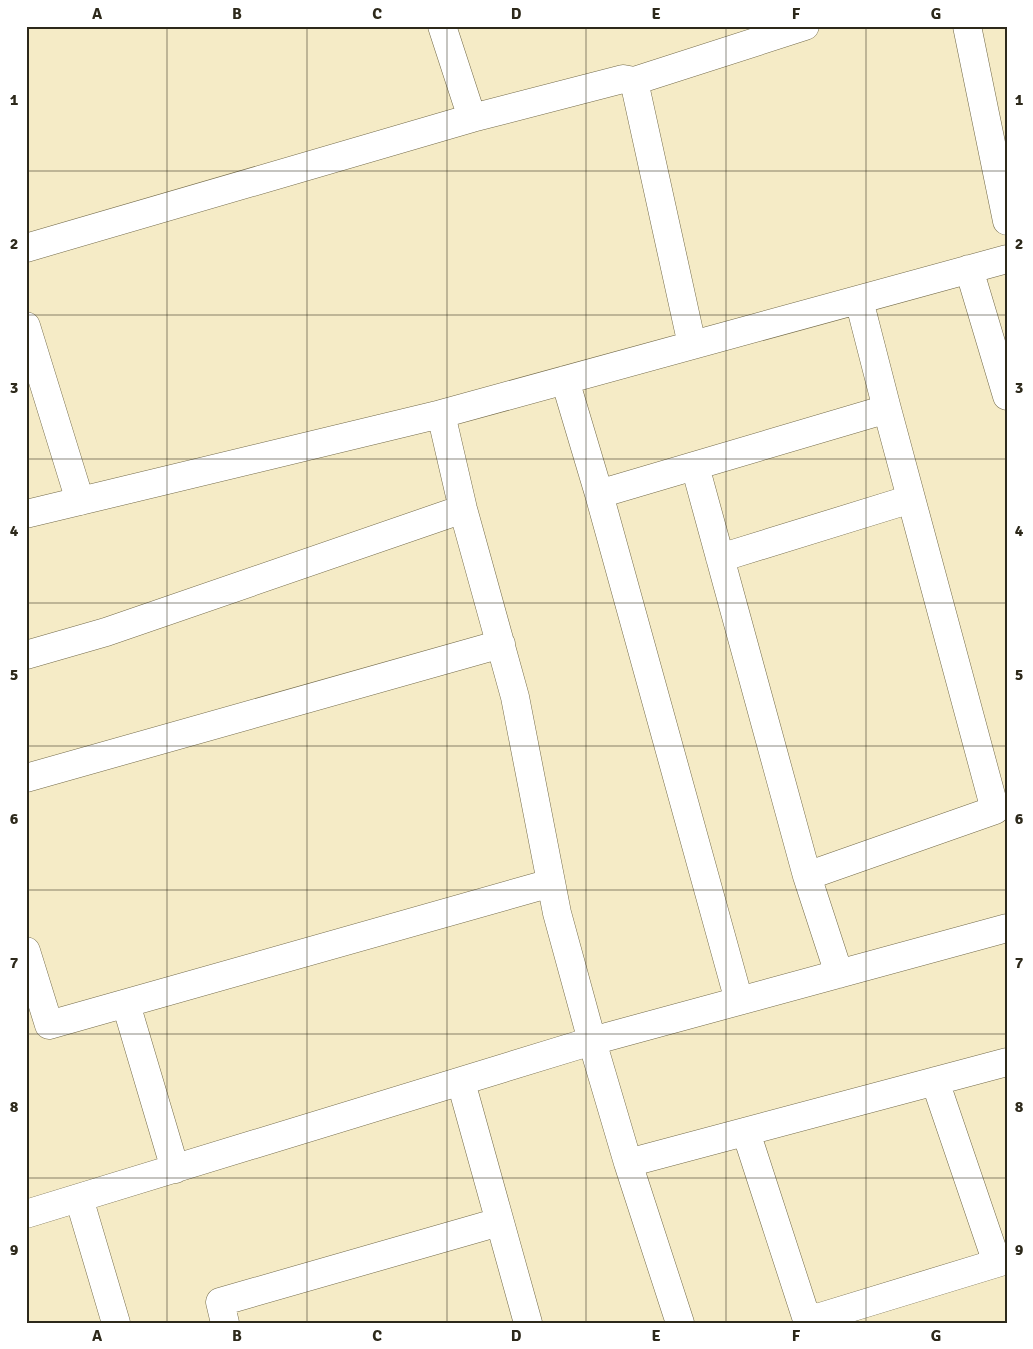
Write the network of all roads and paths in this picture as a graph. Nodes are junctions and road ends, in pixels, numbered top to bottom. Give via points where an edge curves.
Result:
1 (442, 26) edge
2 (805, 26) edge
3 (967, 26) edge
4 (634, 82) junction
5 (472, 118) junction
6 (1007, 221) edge
7 (26, 248) edge
8 (1007, 259) edge
9 (969, 269) junction
10 (859, 300) junction
11 (26, 326) edge
12 (692, 345) junction
13 (565, 380) junction
14 (1007, 396) edge
15 (887, 409) junction
16 (441, 414) junction
17 (695, 466) junction
18 (598, 494) junction
19 (911, 500) junction
20 (80, 501) junction
21 (463, 509) junction
22 (26, 514) edge
23 (720, 558) junction
24 (501, 644) junction
25 (26, 655) edge
26 (26, 778) edge
27 (807, 876) junction
28 (551, 883) junction
29 (1007, 928) edge
30 (26, 951) edge
31 (839, 974) junction
32 (739, 1001) junction
33 (126, 1004) junction
34 (592, 1042) junction
35 (1007, 1062) edge
36 (935, 1081) junction
37 (461, 1082) junction
38 (746, 1132) junction
39 (628, 1163) junction
40 (175, 1169) junction
41 (79, 1198) junction
42 (26, 1214) edge
43 (500, 1222) junction
44 (1002, 1262) edge
45 (807, 1322) edge
46 (116, 1323) edge
47 (225, 1323) edge
48 (528, 1323) edge
49 (680, 1323) edge

1 - 5 street
2 - 4 street
3 - 6 street
4 - 5 street via 623,79
4 - 12 street
5 - 7 street
8 - 9 street
9 - 10 street
9 - 14 street
10 - 12 street
10 - 15 street
11 - 20 street
12 - 13 street
13 - 16 street
13 - 18 street
15 - 17 street
15 - 19 street
16 - 20 street
16 - 21 street
17 - 18 street
17 - 23 street
18 - 32 street
19 - 23 street
19 - 27 street via 994,810
20 - 22 street
21 - 24 street
21 - 25 street via 106,632
23 - 27 street
24 - 26 street
24 - 28 street via 515,697
27 - 31 street
28 - 33 street
28 - 34 street via 556,913
29 - 31 street
30 - 33 street via 49,1025
31 - 32 street
32 - 34 street
33 - 40 street
34 - 37 street
34 - 39 street
35 - 36 street
36 - 38 street
36 - 44 street
37 - 40 street
37 - 43 street
38 - 39 street
38 - 45 street
39 - 49 street
40 - 41 street
41 - 42 street
41 - 46 street
43 - 47 street via 220,1302
43 - 48 street
44 - 45 street

